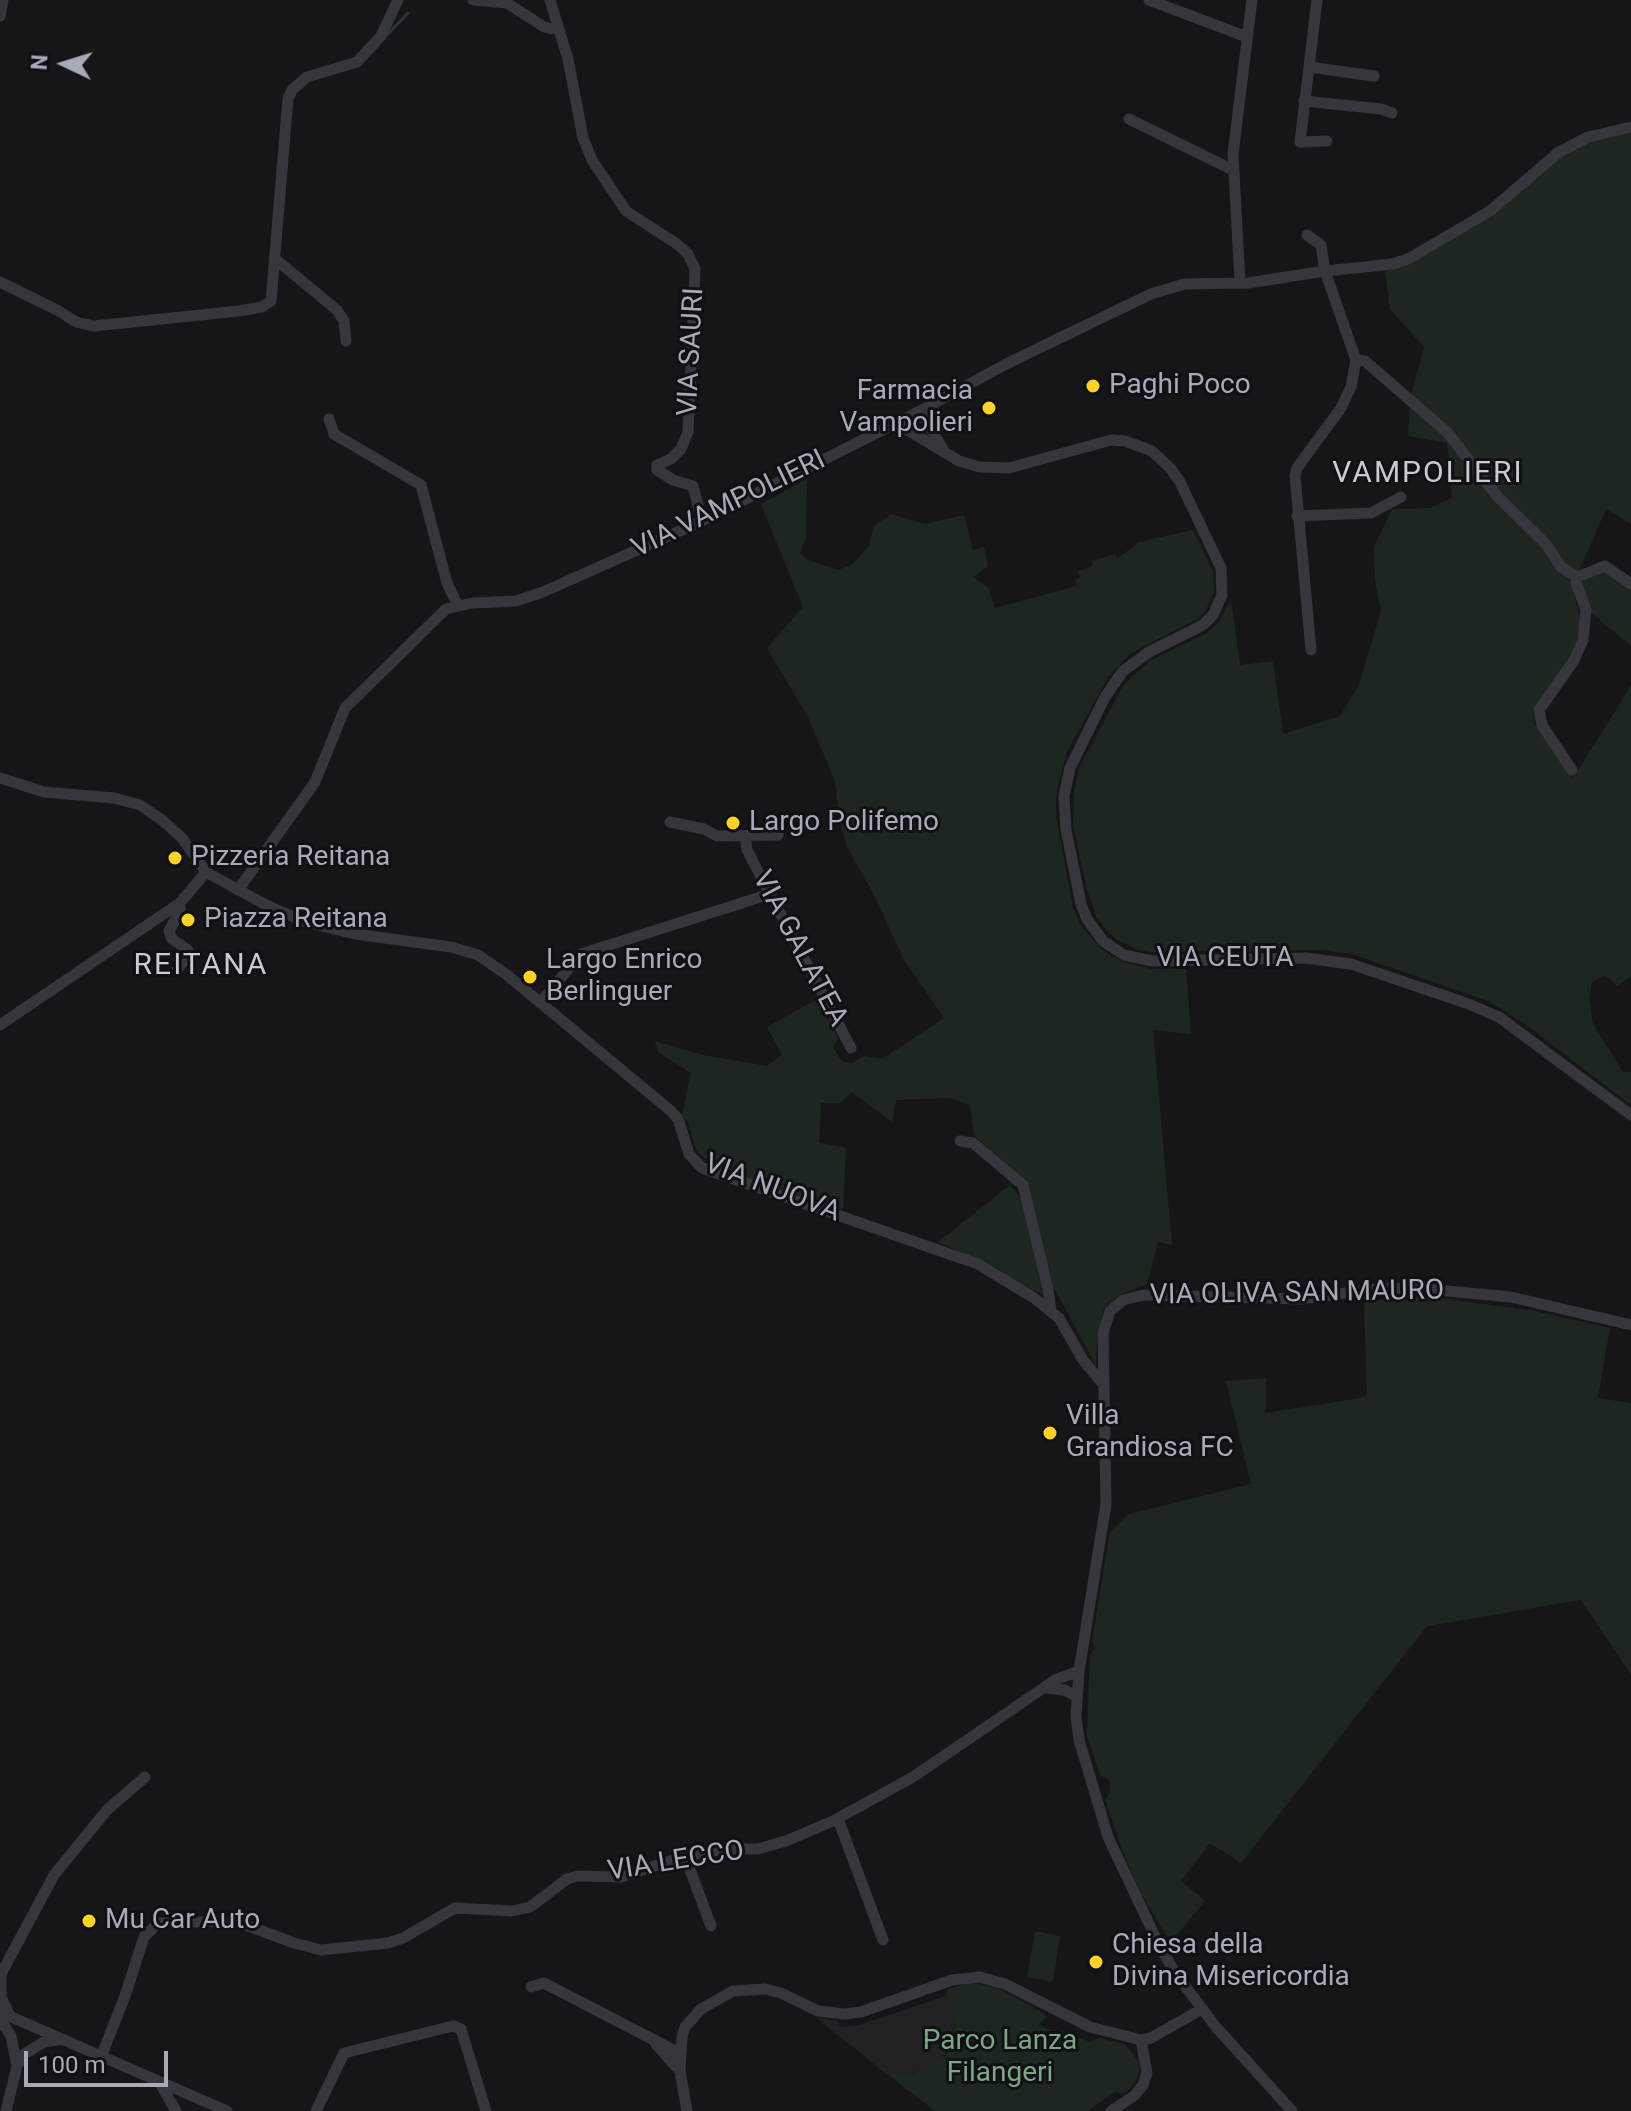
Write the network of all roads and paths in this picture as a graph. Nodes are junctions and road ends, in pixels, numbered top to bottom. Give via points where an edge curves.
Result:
1 (3, 0) edge
2 (398, 0) edge
3 (473, 0) edge
4 (550, 0) edge
5 (1149, 0) edge
6 (1252, 0) edge
7 (1317, 0) edge
8 (0, 16) edge
9 (557, 26) junction
10 (1247, 37) junction
11 (1309, 67) junction
12 (1374, 76) dead end
13 (1304, 101) junction
14 (1392, 113) dead end
15 (1129, 119) dead end
16 (1631, 127) edge
17 (1327, 141) dead end
18 (1233, 170) junction
19 (1307, 235) dead end
20 (274, 258) junction
21 (1325, 271) junction
22 (0, 282) edge
23 (1240, 282) junction
24 (346, 341) dead end
25 (1356, 360) junction
26 (920, 411) junction
27 (329, 419) dead end
28 (896, 423) junction
29 (945, 452) junction
30 (1401, 497) dead end
31 (1297, 516) junction
32 (702, 521) junction
33 (1577, 577) junction
34 (1631, 584) edge
35 (457, 604) junction
36 (1311, 650) dead end
37 (1572, 770) dead end
38 (0, 778) edge
39 (670, 822) dead end
40 (778, 835) dead end
41 (745, 836) junction
42 (206, 872) junction
43 (238, 890) junction
44 (770, 894) junction
45 (180, 903) junction
46 (177, 970) dead end
47 (540, 1003) junction
48 (0, 1025) edge
49 (851, 1048) dead end
50 (1631, 1115) edge
51 (960, 1141) dead end
52 (1051, 1312) junction
53 (1631, 1325) edge
54 (1104, 1385) junction
55 (1079, 1671) junction
56 (1042, 1689) junction
57 (1076, 1696) junction
58 (145, 1777) dead end
59 (838, 1819) junction
60 (685, 1856) junction
61 (711, 1926) dead end
62 (883, 1940) dead end
63 (1, 1975) edge
64 (531, 1987) dead end
65 (1202, 2009) junction
66 (3, 2016) edge
67 (28, 2024) junction
68 (63, 2039) junction
69 (653, 2040) junction
70 (1141, 2040) junction
71 (19, 2053) junction
72 (679, 2053) junction
73 (101, 2057) junction
74 (680, 2071) junction
75 (158, 2081) junction
76 (194, 2097) junction
77 (224, 2110) edge
78 (6, 2111) edge
79 (178, 2111) edge
80 (190, 2111) edge
81 (207, 2111) edge
82 (316, 2111) edge
83 (486, 2111) edge
84 (687, 2111) edge
85 (1111, 2111) edge
86 (1292, 2111) edge

1 - 8 street
2 - 20 street via 381,36 357,62 307,77 292,90
3 - 9 street via 507,3 544,27
4 - 9 street, VIA SAURI
5 - 10 street
6 - 10 street
7 - 11 street
9 - 32 street, VIA SAURI via 592,160 626,211 677,244 693,262 688,432 681,449 657,470 693,486
10 - 18 street
11 - 12 street
11 - 13 street
13 - 14 street
13 - 17 street via 1300,142
15 - 18 street
16 - 21 street, VIA VAMPOLIERI via 1588,137 1559,152 1490,211 1410,258
18 - 23 street
19 - 21 street via 1321,245
20 - 22 street via 273,295 262,307 94,326 76,322
20 - 24 street via 337,310
21 - 23 street, VIA VAMPOLIERI
21 - 25 street
23 - 26 street, VIA VAMPOLIERI via 1184,284 1151,294
25 - 31 street via 1341,408 1297,468
25 - 33 street via 1365,361 1448,433 1497,496 1546,544 1561,567
26 - 28 street, VIA VAMPOLIERI
26 - 29 street
27 - 35 street via 334,434 421,485
28 - 29 street, VIA CEUTA
28 - 32 street, VIA VAMPOLIERI
29 - 50 street, VIA CEUTA via 970,465 1009,468 1098,442 1139,445 1171,469 1221,568 1222,595 1213,615 1123,671 1070,768 1064,796 1066,830 1081,904 1103,941 1124,955 1152,961 1306,958 1351,964 1499,1017
30 - 31 street via 1371,513
31 - 36 street
32 - 35 street, VIA VAMPOLIERI via 527,598
33 - 34 street via 1605,566
33 - 37 street via 1586,610 1583,640 1539,710 1542,725
35 - 43 street via 437,616 345,708 315,782
38 - 42 street via 44,792 140,805 182,838
39 - 41 street via 717,836
40 - 41 street
41 - 44 street, VIA GALATEA
42 - 43 street, VIA NUOVA
42 - 45 street
43 - 47 street, VIA NUOVA via 327,928 470,952
44 - 47 street via 581,954
44 - 49 street, VIA GALATEA
45 - 46 street via 169,931 189,954
45 - 48 street
47 - 52 street, VIA NUOVA via 671,1111 689,1154 702,1168 978,1264
51 - 52 street via 973,1143 1023,1185
52 - 54 street, VIA NUOVA
53 - 54 street, VIA OLIVA SAN MAURO via 1511,1297 1415,1288 1300,1299 1144,1295 1123,1300 1110,1311 1103,1333
54 - 55 street, VIA OLIVA SAN MAURO via 1106,1504
55 - 56 street, VIA LECCO
55 - 57 street, VIA OLIVA SAN MAURO
56 - 57 street via 1053,1687
56 - 59 street, VIA LECCO via 913,1777
57 - 65 street, VIA OLIVA SAN MAURO via 1079,1740 1108,1837 1160,1947
58 - 63 street via 107,1810 54,1875
59 - 60 street, VIA LECCO via 758,1849
59 - 62 street
60 - 61 street
60 - 73 street, VIA LECCO via 621,1877 567,1879 521,1910 455,1908 388,1943 321,1950 235,1921 158,1923 144,1937
63 - 66 street
64 - 69 street via 544,1983
65 - 70 street
65 - 86 street, VIA OLIVA SAN MAURO
66 - 67 street
66 - 71 street
67 - 68 street
67 - 71 street via 29,2038
68 - 71 street
68 - 73 street
69 - 72 street
69 - 74 street
70 - 72 street via 1080,2023 994,1979 968,1978 845,2014 818,2011 765,1989 733,1991 692,2018
70 - 85 street via 1143,2085
71 - 78 street
72 - 74 street
73 - 75 street
74 - 84 street
75 - 76 street
75 - 79 street
76 - 77 street
76 - 79 street
76 - 80 street
77 - 81 street
82 - 83 street via 344,2053 453,2026 461,2029

